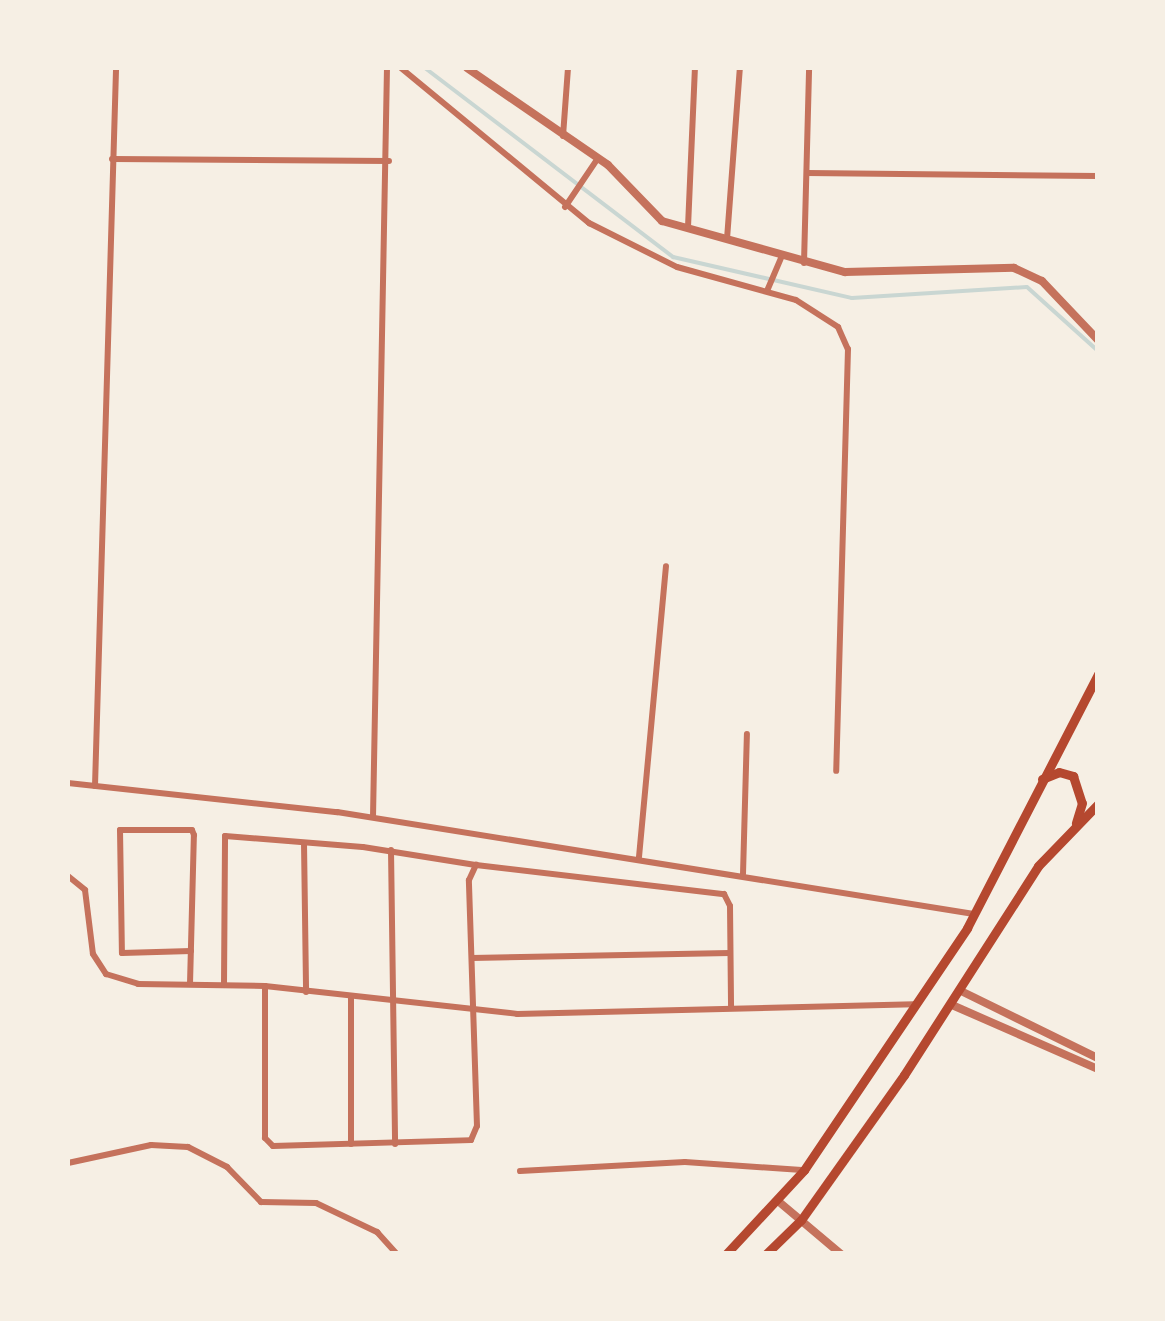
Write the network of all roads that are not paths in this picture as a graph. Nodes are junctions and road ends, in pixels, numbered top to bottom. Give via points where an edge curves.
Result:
1 (116, 68) edge
2 (387, 68) edge
3 (401, 68) edge
4 (467, 68) edge
5 (568, 68) edge
6 (695, 68) edge
7 (740, 68) edge
8 (809, 68) edge
9 (563, 136) junction
10 (112, 158) junction
11 (389, 162) junction
12 (595, 162) junction
13 (807, 174) junction
14 (1098, 176) edge
15 (565, 207) junction
16 (688, 227) junction
17 (727, 239) junction
18 (780, 262) junction
19 (804, 264) junction
20 (769, 287) junction
21 (1098, 340) edge
22 (666, 566) dead end
23 (1098, 674) edge
24 (747, 734) dead end
25 (836, 771) dead end
26 (1042, 779) junction
27 (68, 783) edge
28 (95, 786) junction
29 (1098, 804) edge
30 (374, 818) junction
31 (1075, 827) junction
32 (304, 842) junction
33 (391, 850) junction
34 (639, 858) junction
35 (476, 865) junction
36 (743, 874) junction
37 (68, 876) edge
38 (974, 914) junction
39 (191, 951) junction
40 (730, 954) junction
41 (472, 958) junction
42 (190, 984) junction
43 (224, 984) junction
44 (265, 986) junction
45 (961, 991) junction
46 (306, 992) junction
47 (351, 997) junction
48 (390, 1000) junction
49 (914, 1004) junction
50 (952, 1005) junction
51 (731, 1008) junction
52 (474, 1010) junction
53 (1098, 1058) edge
54 (1098, 1069) edge
55 (351, 1144) junction
56 (396, 1144) junction
57 (68, 1162) edge
58 (804, 1170) junction
59 (520, 1171) dead end
60 (778, 1201) junction
61 (801, 1220) junction
62 (397, 1254) edge
63 (726, 1254) edge
64 (766, 1254) edge
65 (841, 1254) edge

1 - 10 street
2 - 11 street
3 - 15 street
4 - 9 street
5 - 9 street
6 - 16 street
7 - 17 street
8 - 13 street
9 - 12 street
10 - 11 street
10 - 28 street
11 - 30 street
12 - 15 street
12 - 16 street via 651,213
13 - 14 street
13 - 19 street
15 - 20 street via 661,260
16 - 17 street
17 - 18 street
18 - 19 street
18 - 20 street
19 - 21 street via 868,276 1014,268 1042,281
20 - 25 street via 826,317 848,350
22 - 34 street
23 - 26 main road
24 - 36 street
26 - 31 main road via 1059,772 1073,776 1082,803
26 - 38 main road
27 - 28 street
28 - 30 street
29 - 31 main road
30 - 34 street
31 - 45 main road via 1038,866
32 - 33 street
32 - 43 street via 225,836
32 - 46 street
33 - 35 street
33 - 48 street
34 - 36 street
35 - 40 street via 724,894
35 - 41 street via 469,880
36 - 38 street
37 - 42 street via 82,882 88,939 106,974 138,984
38 - 49 main road
39 - 39 street via 122,953 120,830 192,830
39 - 42 street
40 - 41 street
40 - 51 street
41 - 52 street
42 - 43 street
43 - 44 street
44 - 46 street
44 - 55 street via 266,1143
45 - 50 main road
45 - 53 street
46 - 47 street
47 - 48 street
47 - 55 street
48 - 52 street
48 - 56 street
49 - 51 street
49 - 58 main road
50 - 54 street
50 - 61 main road
51 - 52 street
52 - 56 street via 476,1133 464,1143
55 - 56 street
57 - 62 street via 151,1145 188,1147 227,1167 261,1202 316,1203 377,1232
58 - 59 street via 685,1162
58 - 60 main road
60 - 61 street
60 - 63 main road
61 - 64 main road
61 - 65 street

